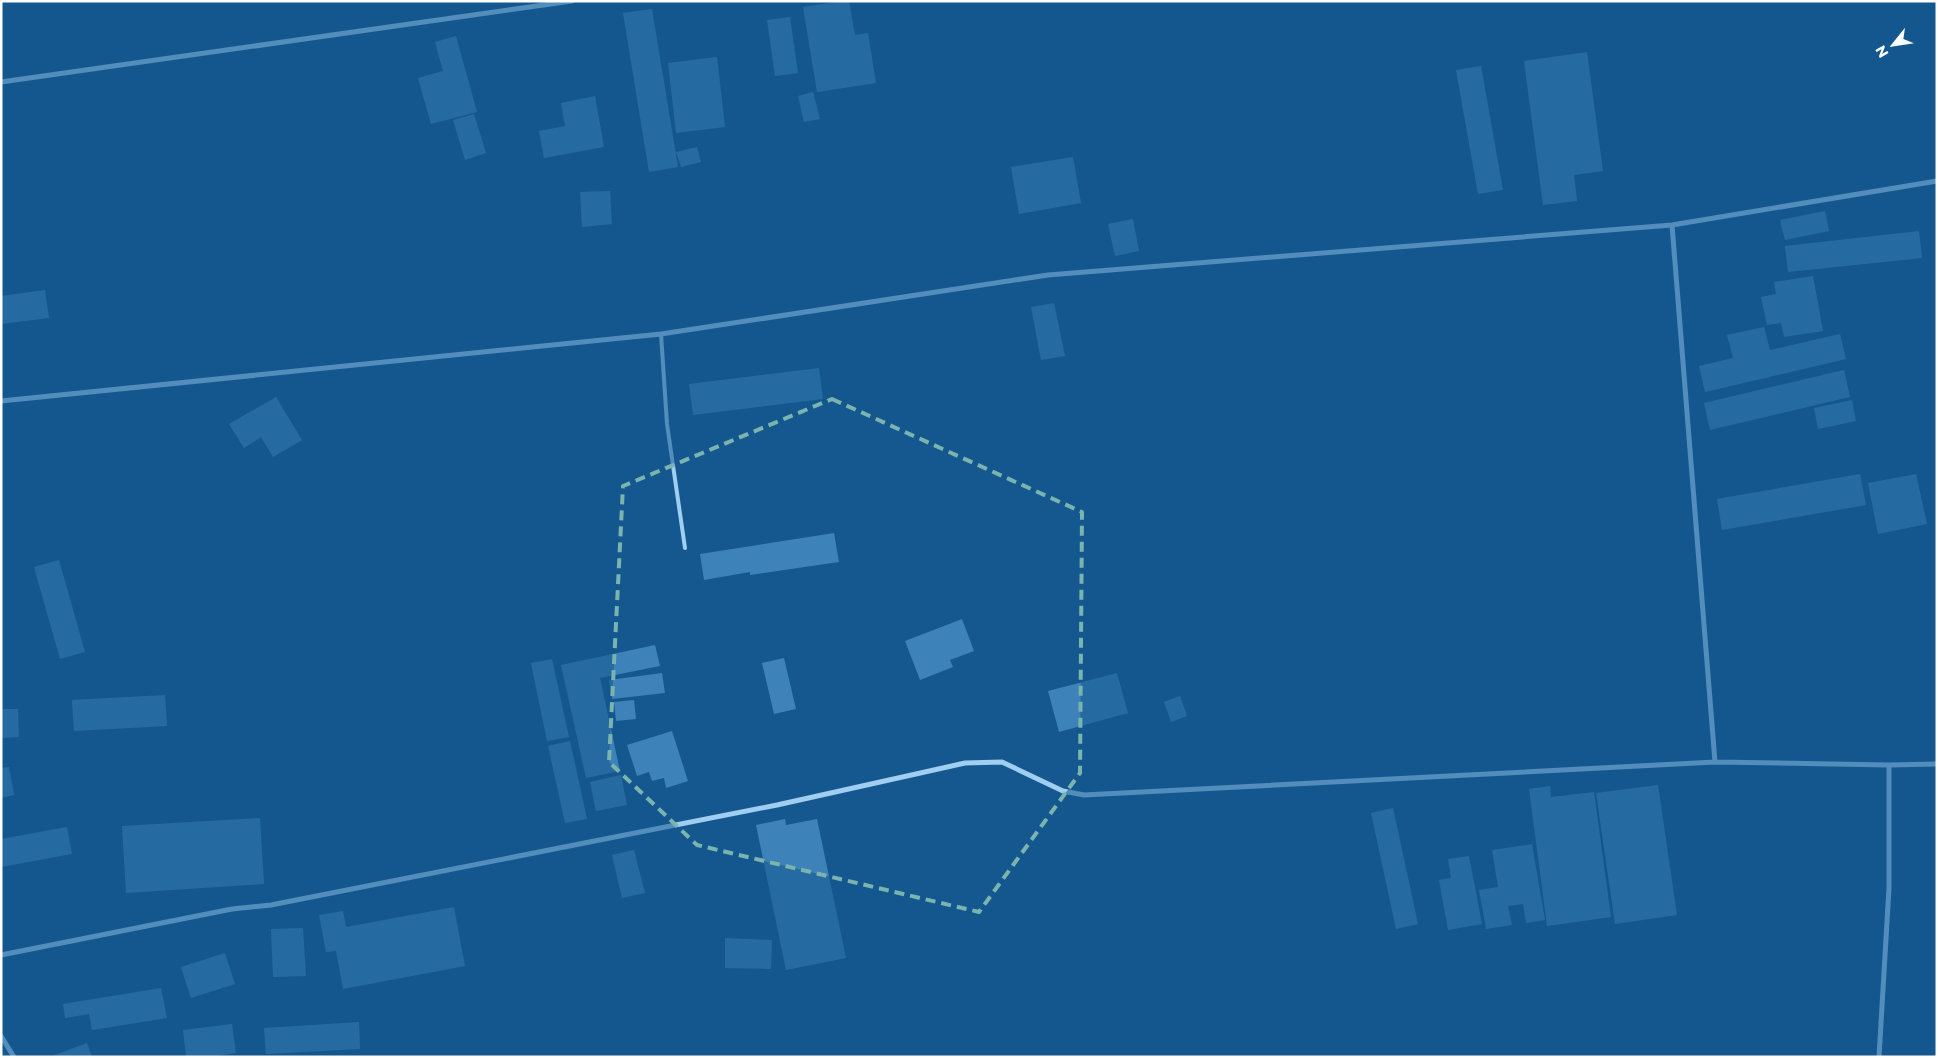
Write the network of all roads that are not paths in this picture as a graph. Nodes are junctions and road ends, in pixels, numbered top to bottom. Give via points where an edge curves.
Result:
1 (572, 1) edge
2 (1, 82) edge
3 (1937, 181) edge
4 (1672, 225) junction
5 (661, 334) junction
6 (1, 401) edge
7 (686, 548) dead end
8 (1715, 762) junction
9 (1937, 764) edge
10 (1889, 765) junction
11 (1, 955) edge
12 (1, 1036) edge
13 (14, 1057) edge
14 (1879, 1057) edge

1 - 2 street
3 - 4 street
4 - 5 street via 1048,275
4 - 8 street
5 - 6 street
5 - 7 lane via 667,424
8 - 10 street
8 - 11 street via 1084,795 1063,791 1002,762 965,763 719,817
9 - 10 street
10 - 14 street via 1889,888
12 - 13 street

